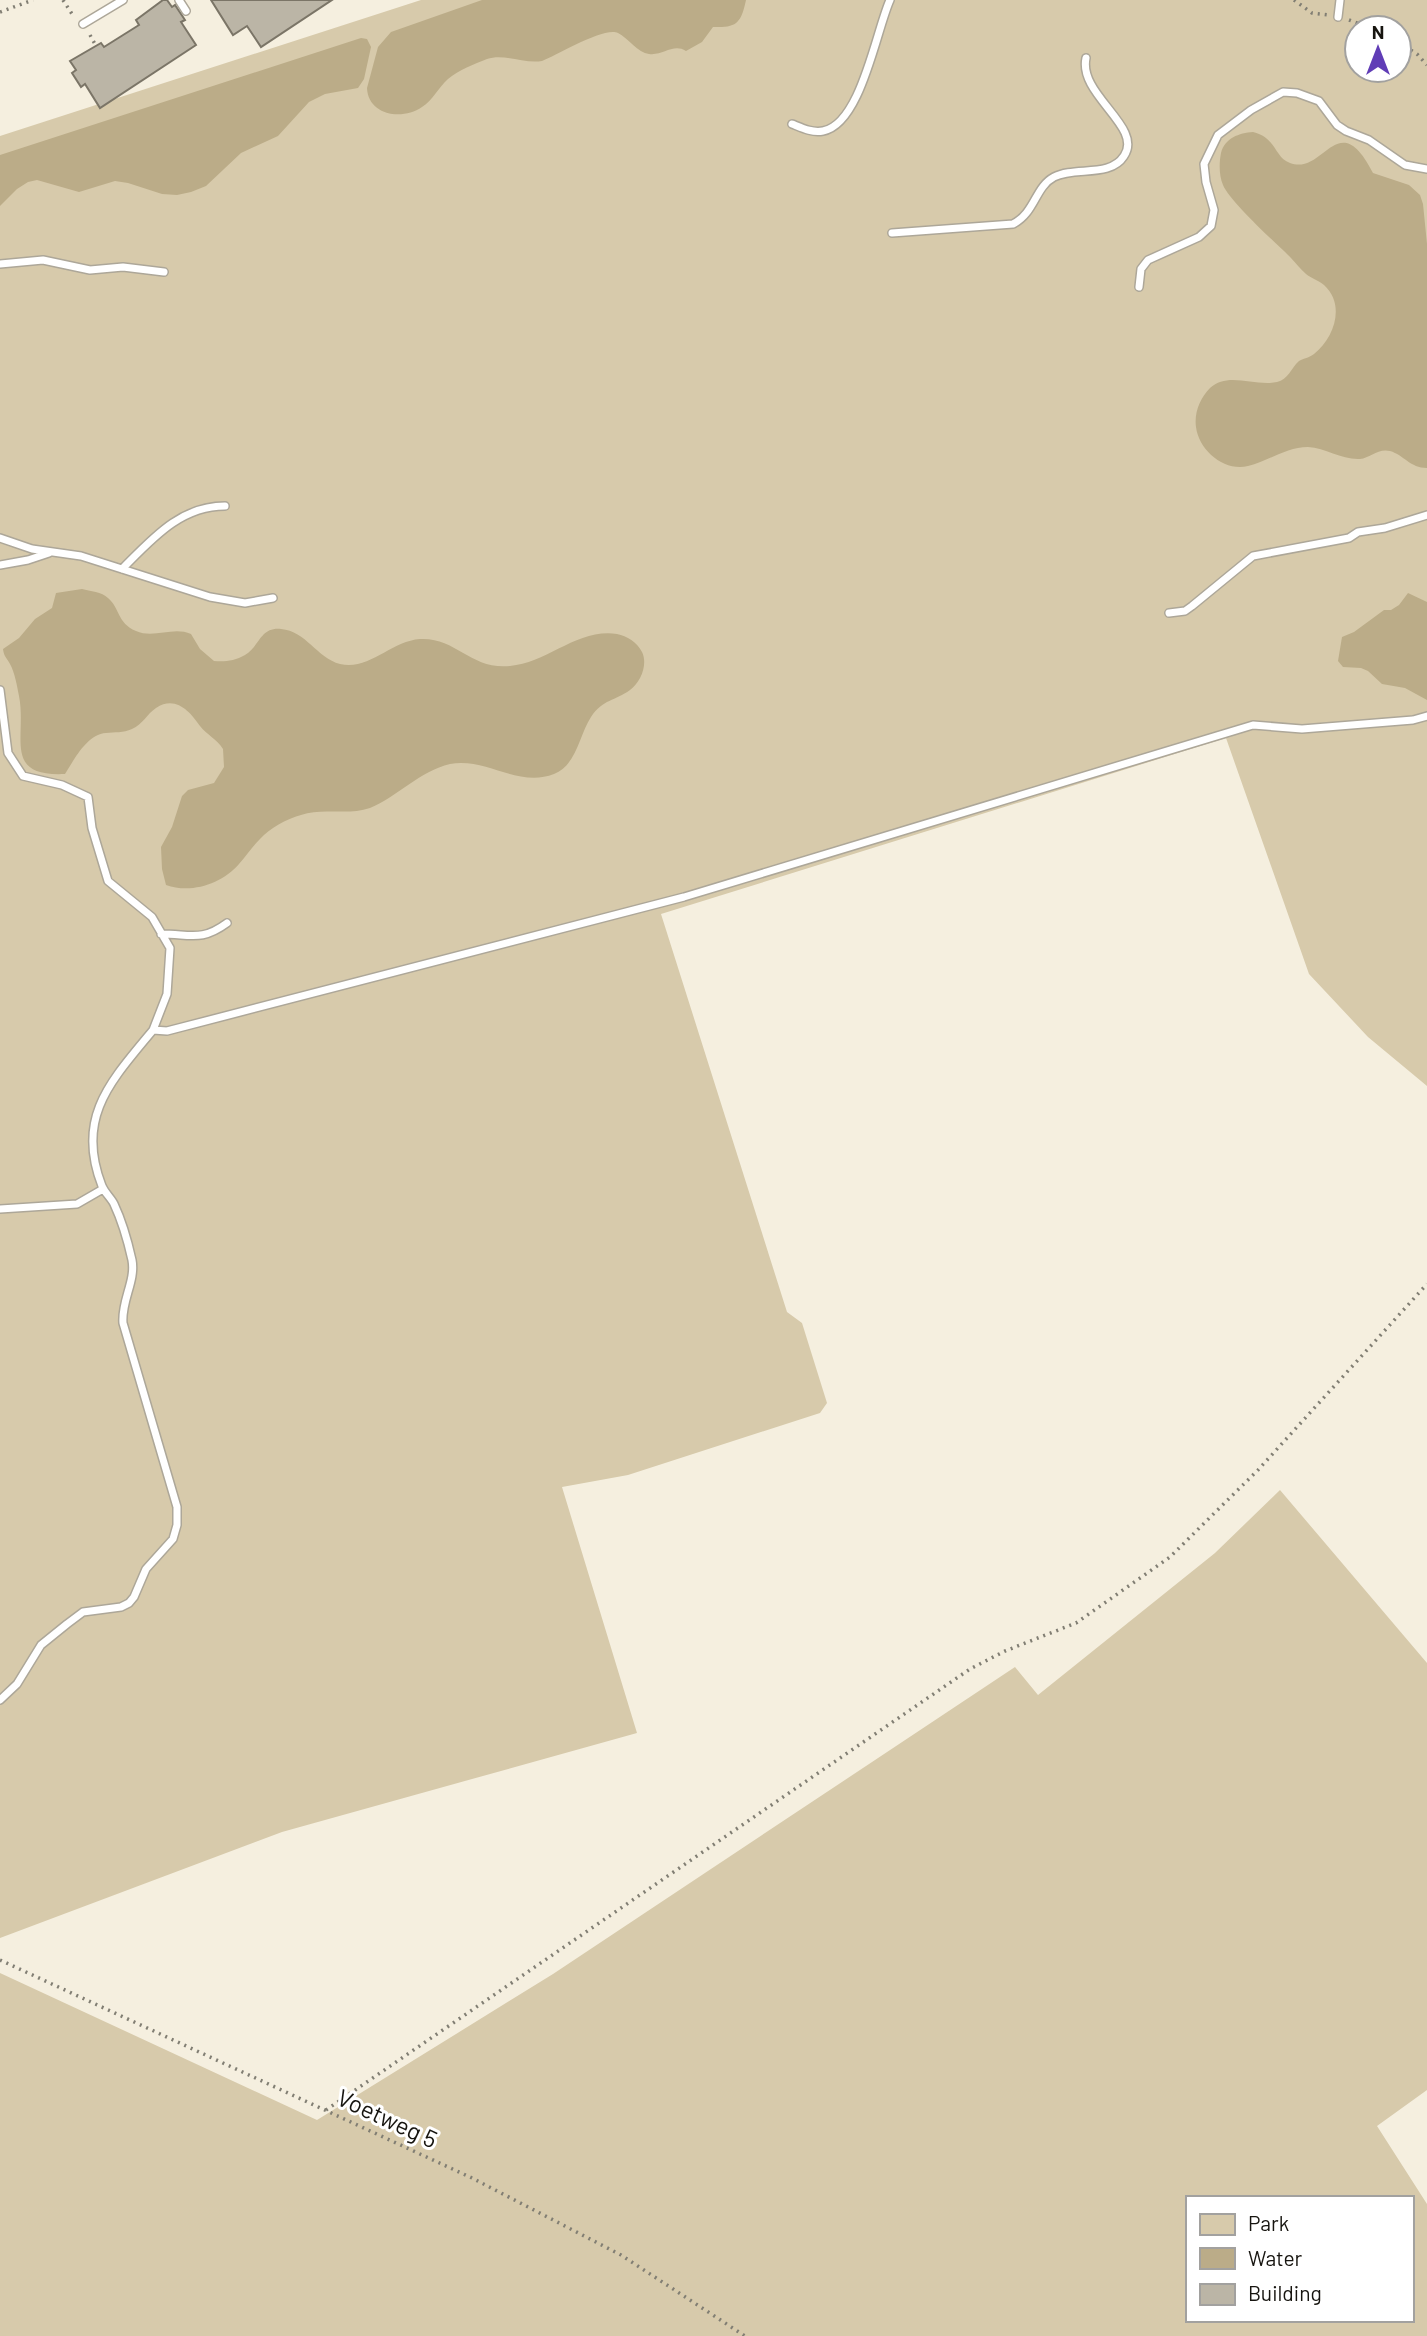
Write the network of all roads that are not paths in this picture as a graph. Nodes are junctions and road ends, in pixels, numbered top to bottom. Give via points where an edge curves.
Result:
1 (124, 0) edge
2 (179, 0) edge
3 (890, 0) edge
4 (1340, 0) edge
5 (186, 11) dead end
6 (1338, 17) dead end
7 (83, 24) dead end
8 (1086, 58) dead end
9 (792, 124) dead end
10 (1427, 169) edge
11 (892, 233) dead end
12 (0, 264) edge
13 (164, 272) dead end
14 (1139, 287) dead end
15 (225, 506) dead end
16 (1427, 515) edge
17 (0, 538) edge
18 (49, 552) junction
19 (0, 565) edge
20 (122, 569) junction
21 (273, 598) dead end
22 (1169, 613) dead end
23 (0, 690) edge
24 (1427, 716) edge
25 (227, 923) dead end
26 (162, 934) junction
27 (153, 1030) junction
28 (103, 1189) junction
29 (0, 1209) edge
30 (0, 1700) edge

1 - 7 lane
2 - 5 lane
3 - 9 lane via 851,109 827,130
4 - 6 lane
8 - 11 lane via 1089,84 1128,135 1122,160 1108,168 1072,170 1050,178 1029,212 1013,224
10 - 14 lane via 1405,165 1369,140 1346,131 1319,101 1283,92 1218,135 1204,164 1214,210 1211,226 1199,237 1148,260 1141,269
12 - 13 lane via 43,260 90,270 123,267
15 - 20 lane via 191,511 161,530
16 - 22 lane via 1349,537 1253,556 1192,607
17 - 18 lane
18 - 19 lane
18 - 20 lane
20 - 21 lane via 210,597 245,603
23 - 26 lane via 8,752 23,776 89,797 92,828 108,881 152,917
24 - 27 lane via 1303,729 1253,724 684,897 180,1028
25 - 26 lane via 200,937
26 - 27 lane via 170,948 167,994
27 - 28 lane via 122,1067 96,1111 92,1131
28 - 29 lane via 78,1204
28 - 30 lane via 113,1203 132,1262 124,1323 177,1507 177,1525 173,1539 146,1569 129,1603 83,1612 67,1623 41,1645 17,1684

